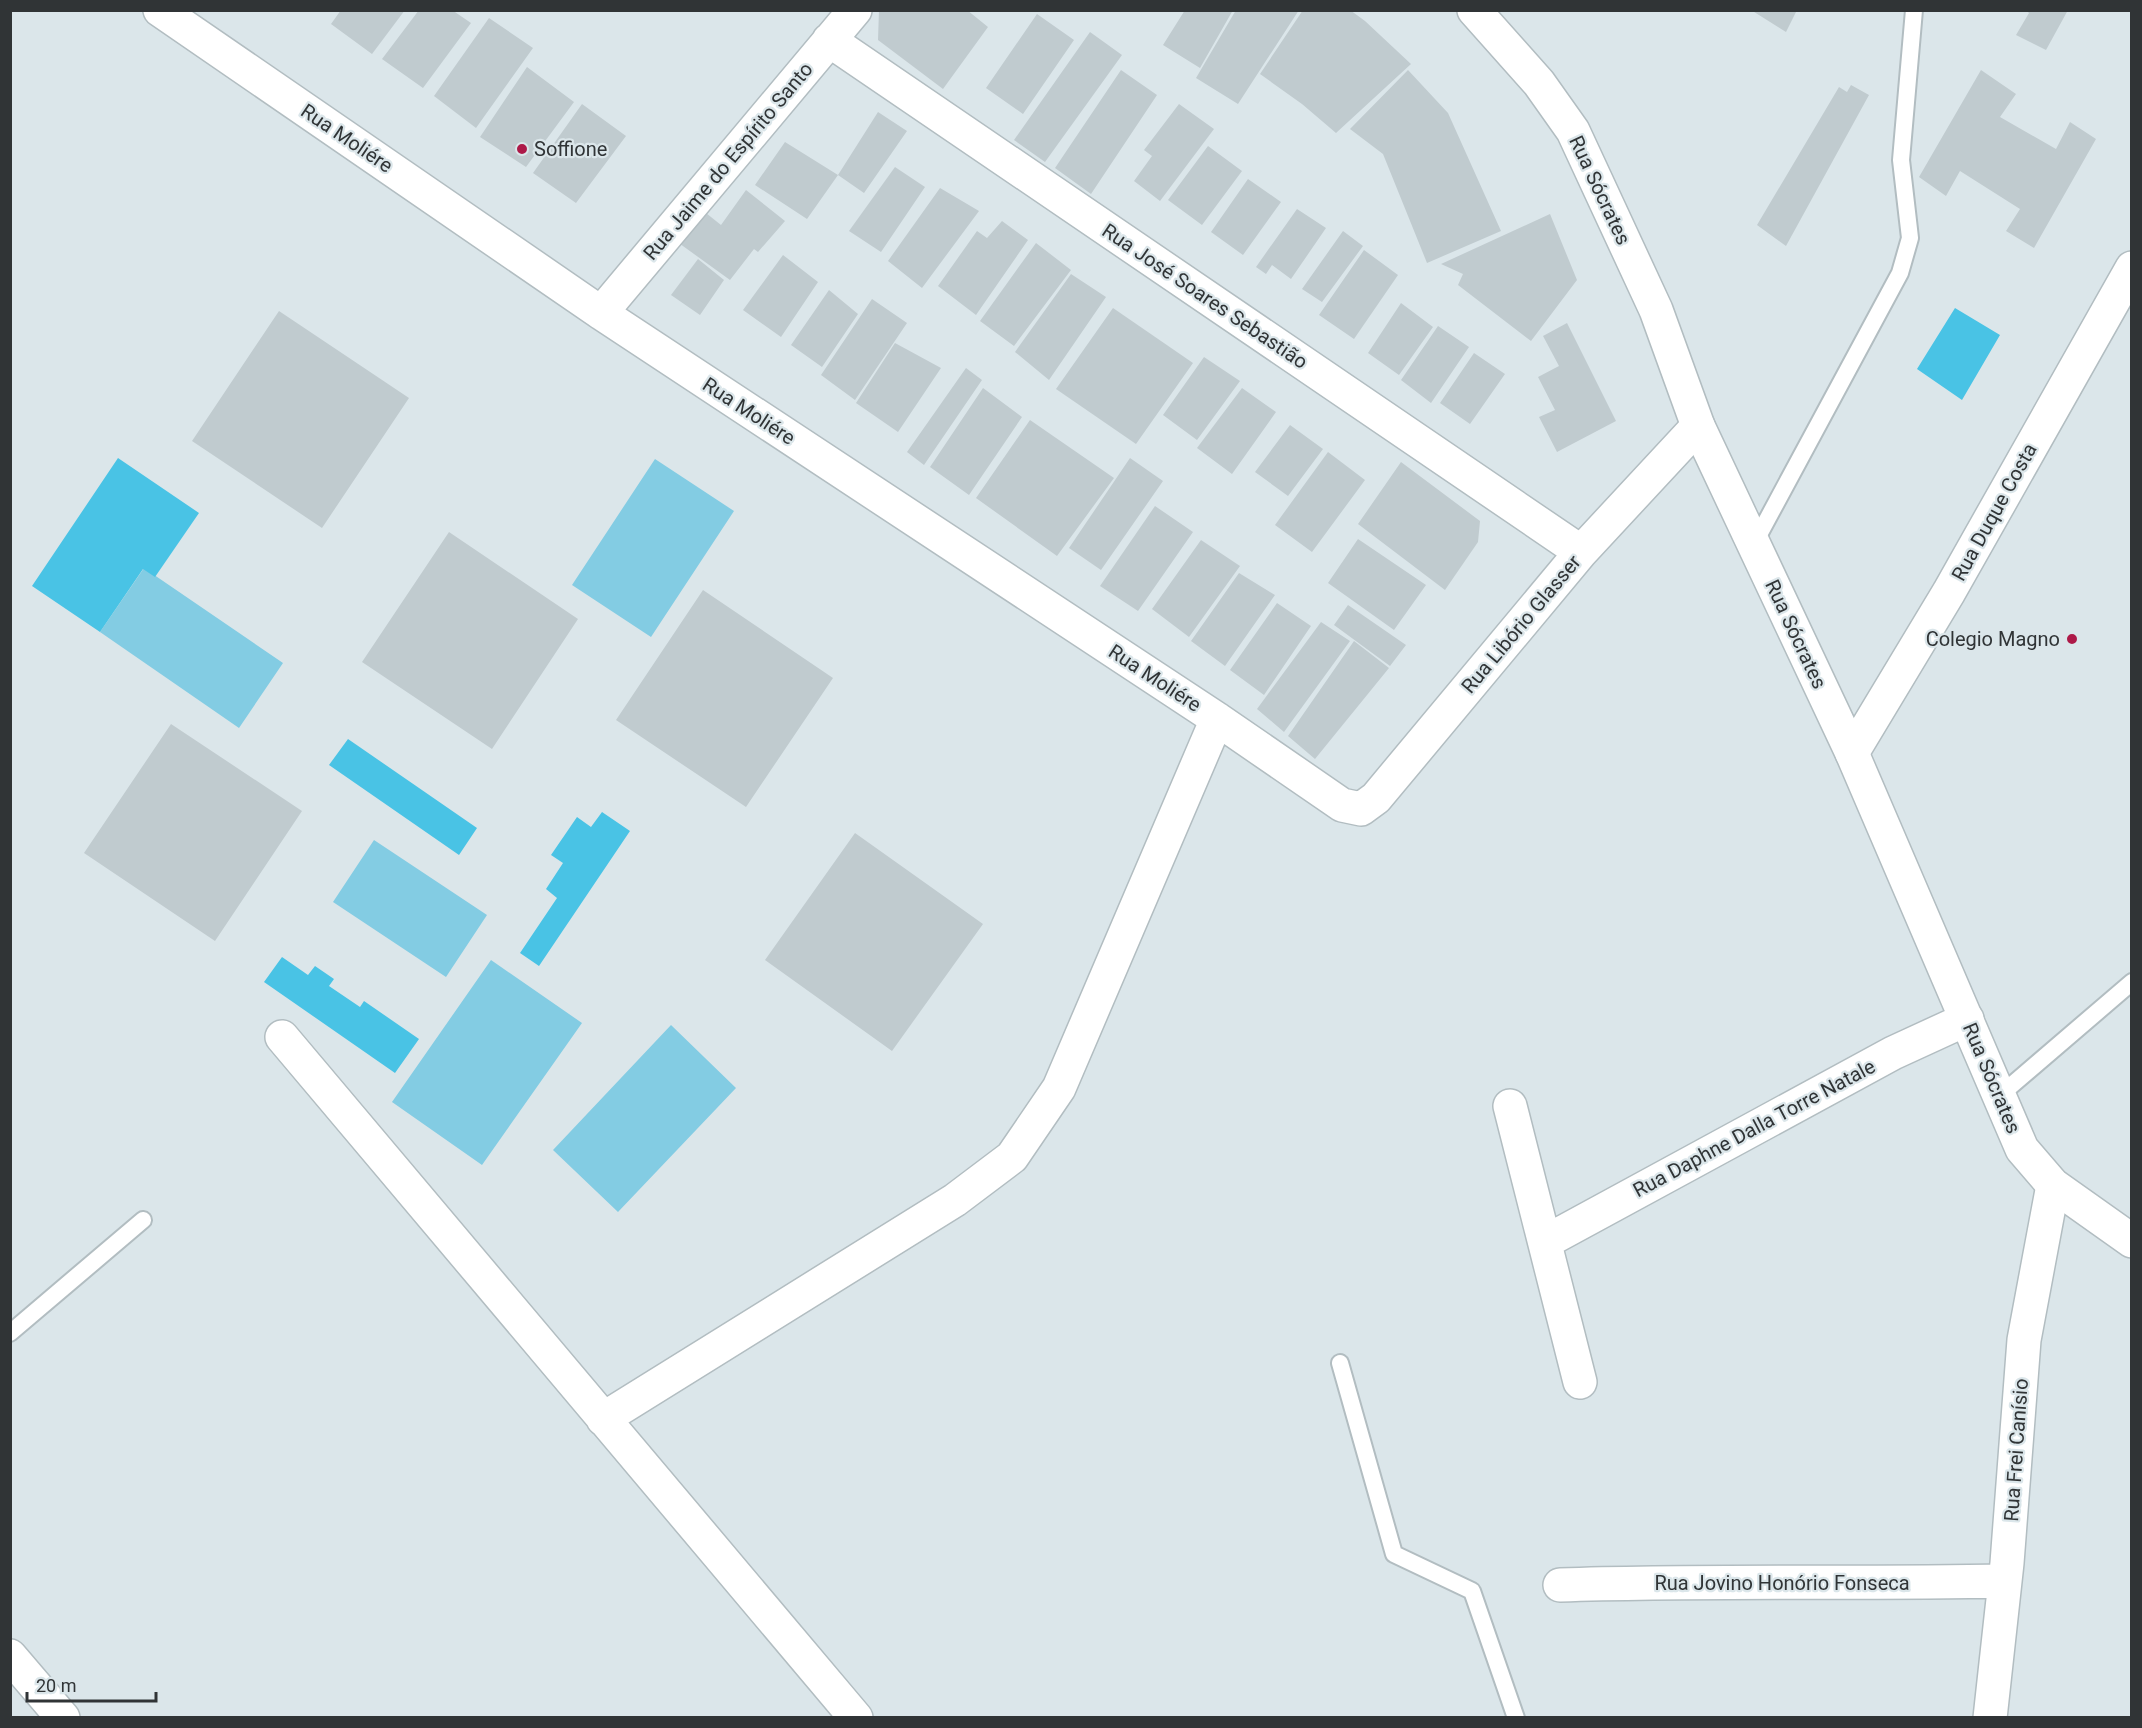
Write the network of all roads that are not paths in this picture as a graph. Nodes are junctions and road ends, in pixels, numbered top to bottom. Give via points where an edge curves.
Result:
1 (160, 10) edge
2 (855, 10) edge
3 (1474, 10) edge
4 (1914, 10) edge
5 (830, 40) junction
6 (2132, 268) edge
7 (601, 313) junction
8 (1698, 426) junction
9 (1754, 544) junction
10 (1581, 552) junction
11 (1217, 719) junction
12 (1852, 753) junction
13 (1342, 805) joint
14 (2132, 982) edge
15 (1967, 1019) junction
16 (282, 1037) dead end
17 (1999, 1096) junction
18 (1510, 1106) dead end
19 (2053, 1185) junction
20 (143, 1220) dead end
21 (2132, 1241) edge
22 (1545, 1242) junction
23 (10, 1333) edge
24 (1340, 1363) dead end
25 (1580, 1382) dead end
26 (603, 1419) junction
27 (2004, 1581) junction
28 (1560, 1585) dead end
29 (10, 1656) edge
30 (63, 1718) edge
31 (856, 1718) edge
32 (1516, 1718) edge
33 (1990, 1718) edge

1 - 7 street, Rua Moliére
2 - 5 street, Rua Jaime do Espírito Santo
3 - 8 street, Rua Sócrates via 1539,83 1574,131 1656,310
4 - 9 lane via 1901,160 1910,238 1900,273
5 - 7 street, Rua Jaime do Espírito Santo
5 - 10 street, Rua José Soares Sebastião
6 - 12 street, Rua Duque Costa via 1949,592
7 - 11 street, Rua Moliére
8 - 9 street, Rua Sócrates
8 - 10 street, Rua Libório Glasser
9 - 12 street, Rua Sócrates
10 - 13 street, Rua Libório Glasser via 1376,798 1361,810
11 - 13 street, Rua Moliére
11 - 26 street via 1059,1088 1012,1157 955,1200
12 - 15 street, Rua Sócrates
14 - 17 lane
15 - 17 street, Rua Sócrates
15 - 22 street, Rua Daphne Dalla Torre Natale via 1893,1053
16 - 26 street
17 - 19 street, Rua Sócrates via 2022,1149
18 - 22 street
19 - 21 street, Rua Sócrates
19 - 27 street, Rua Frei Canísio via 2024,1340
20 - 23 lane
22 - 25 street
24 - 32 lane via 1394,1554 1472,1591
26 - 31 street
27 - 28 street, Rua Jovino Honório Fonseca
27 - 33 street, Rua Frei Canísio
29 - 30 street

